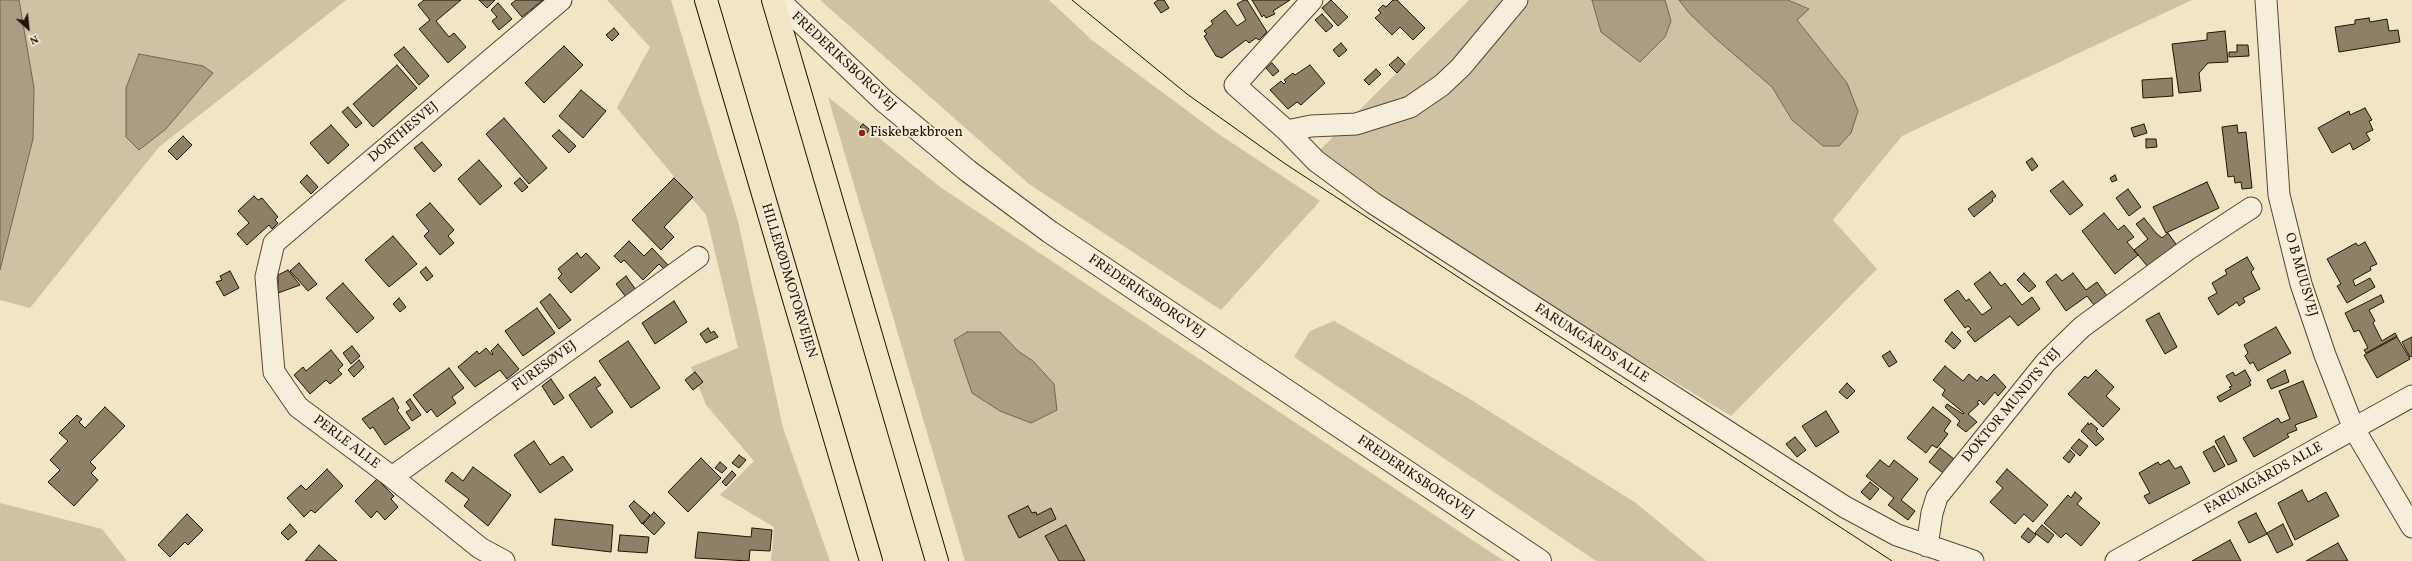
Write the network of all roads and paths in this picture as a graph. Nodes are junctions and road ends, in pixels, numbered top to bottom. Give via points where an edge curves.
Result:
1 (561, 0) edge
2 (706, 0) edge
3 (773, 0) edge
4 (778, 0) edge
5 (1312, 0) edge
6 (1517, 0) edge
7 (2266, 0) edge
8 (1287, 131) junction
9 (2251, 208) dead end
10 (698, 257) dead end
11 (266, 277) joint
12 (2412, 396) edge
13 (2354, 429) junction
14 (392, 477) junction
15 (2412, 527) edge
16 (1927, 546) junction
17 (504, 561) edge
18 (871, 561) edge
19 (937, 561) edge
20 (1540, 561) edge
21 (1973, 561) edge
22 (2116, 561) edge

1 - 11 street, DORTHESVEJ via 274,243
2 - 18 highway, HILLERØDMOTORVEJEN
3 - 19 highway
4 - 20 street, FREDERIKSBORGVEJ via 816,39 884,100 968,170 1050,232
5 - 8 street, FARUMGÅRDS ALLE via 1235,85
6 - 8 street via 1442,86 1410,107 1356,124 1311,126
7 - 13 street, O B MUUSVEJ via 2279,195 2301,284
8 - 16 street, FARUMGÅRDS ALLE via 1316,161 1373,203 1845,507 1897,535
9 - 16 street, DOKTOR MUNDTS VEJ via 2187,250 2088,322 2046,362 1937,498
10 - 14 street, FURESØVEJ
11 - 14 street, PERLE ALLE via 274,372 284,389 298,407
12 - 13 street, FARUMGÅRDS ALLE
13 - 15 street, O B MUUSVEJ
13 - 22 street, FARUMGÅRDS ALLE
14 - 17 street, PERLE ALLE via 480,548
16 - 21 street, FARUMGÅRDS ALLE

